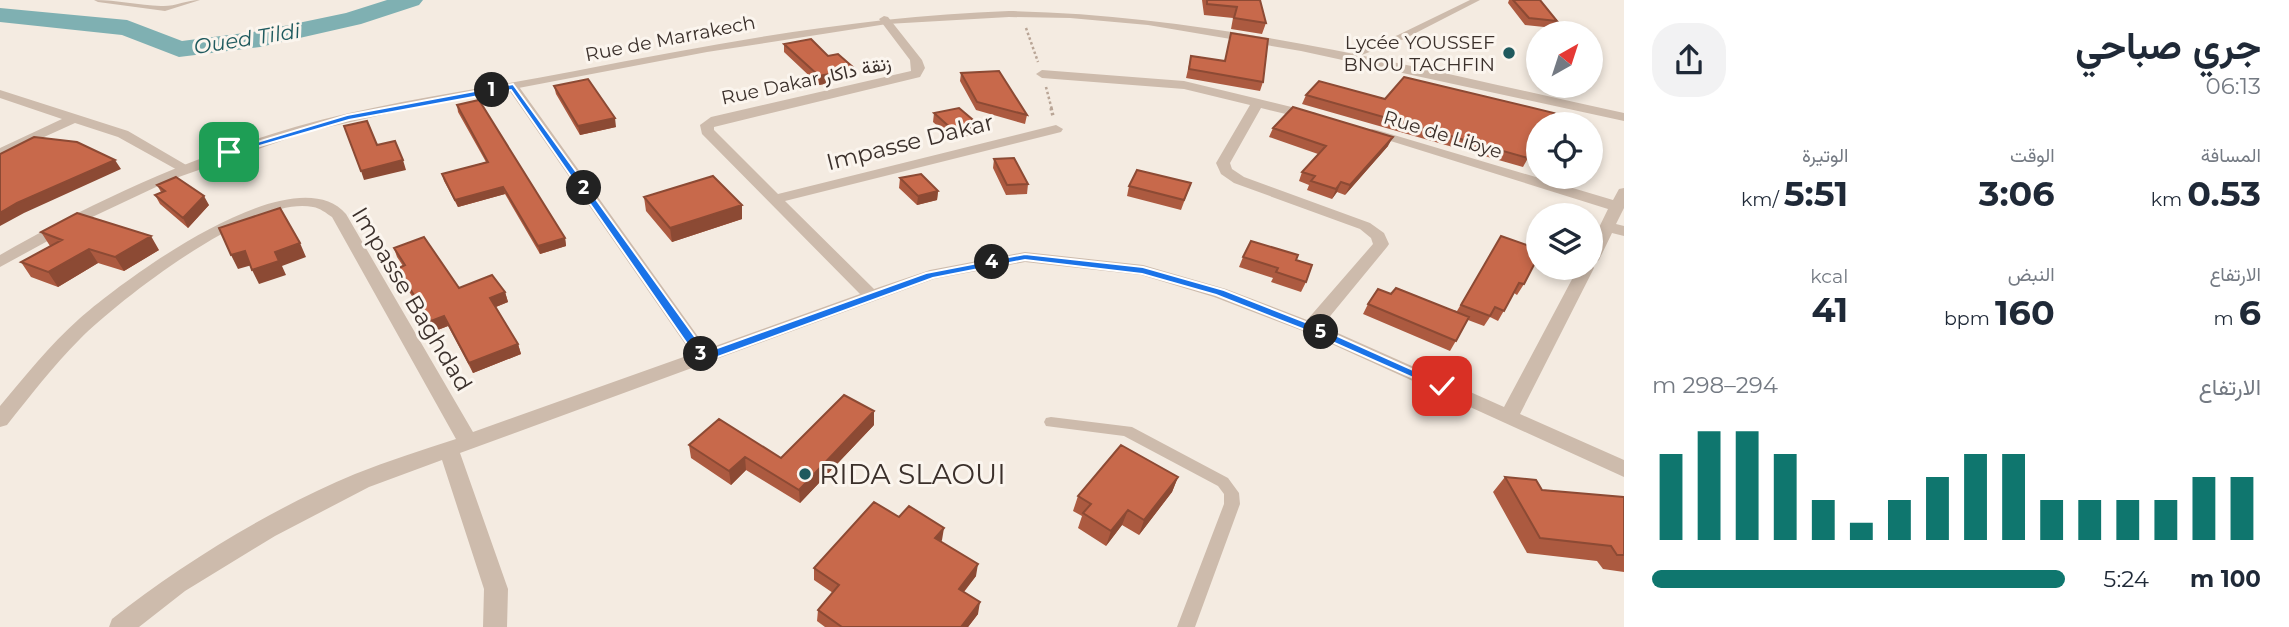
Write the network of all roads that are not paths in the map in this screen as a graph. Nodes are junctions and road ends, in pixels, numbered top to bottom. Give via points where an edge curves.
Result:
1 (98, 0) edge
2 (196, 0) edge
3 (1476, 0) edge
4 (884, 19) junction
5 (1348, 57) junction
6 (1042, 74) dead end
7 (513, 87) junction
8 (0, 94) edge
9 (1258, 101) junction
10 (76, 117) junction
11 (1624, 117) edge
12 (1321, 119) edge
13 (1359, 129) edge
14 (1056, 130) dead end
15 (0, 153) edge
16 (186, 169) junction
17 (775, 199) junction
18 (1620, 199) edge
19 (1606, 226) junction
20 (1624, 231) edge
21 (1603, 233) edge
22 (0, 262) edge
23 (1580, 280) edge
24 (871, 296) junction
25 (1309, 327) junction
26 (704, 358) junction
27 (1509, 415) junction
28 (0, 421) edge
29 (1051, 422) dead end
30 (458, 446) junction
31 (1624, 469) edge
32 (121, 627) edge
33 (495, 627) edge
34 (1186, 627) edge

1 - 2 lane via 166,9
3 - 5 lane
4 - 5 street, Rue de Marrakech via 998,14 1116,19 1229,33
4 - 7 street, Rue de Marrakech
4 - 17 street, Rue Dakar زنقة داكار via 916,60 916,74 707,125 707,131
5 - 11 street, Rue de Marrakech
6 - 9 street via 1162,82
7 - 16 street, Rue de Marrakech via 347,118
7 - 26 street
8 - 10 street
9 - 12 street
9 - 25 street via 1223,163 1226,172 1365,226 1381,244
10 - 15 street
10 - 16 street via 123,134
13 - 18 street, Rue de Libye
14 - 17 street, Impasse Dakar
16 - 22 street, Rue de Marrakech via 109,202
17 - 24 street, Rue Dakar زنقة داكار
18 - 19 street
19 - 20 street
19 - 21 street
23 - 27 street
24 - 25 street via 974,265 1025,257 1058,259 1143,270
24 - 26 street
25 - 27 street
26 - 30 street
27 - 31 street
28 - 30 street, Impasse Baghdad via 48,362 119,295 193,245 229,227 283,205 308,202 338,214
29 - 34 lane via 1127,431 1223,482 1231,493 1232,504
30 - 32 street via 361,481 271,526 199,568
30 - 33 street, Impasse Baghdad via 496,589

